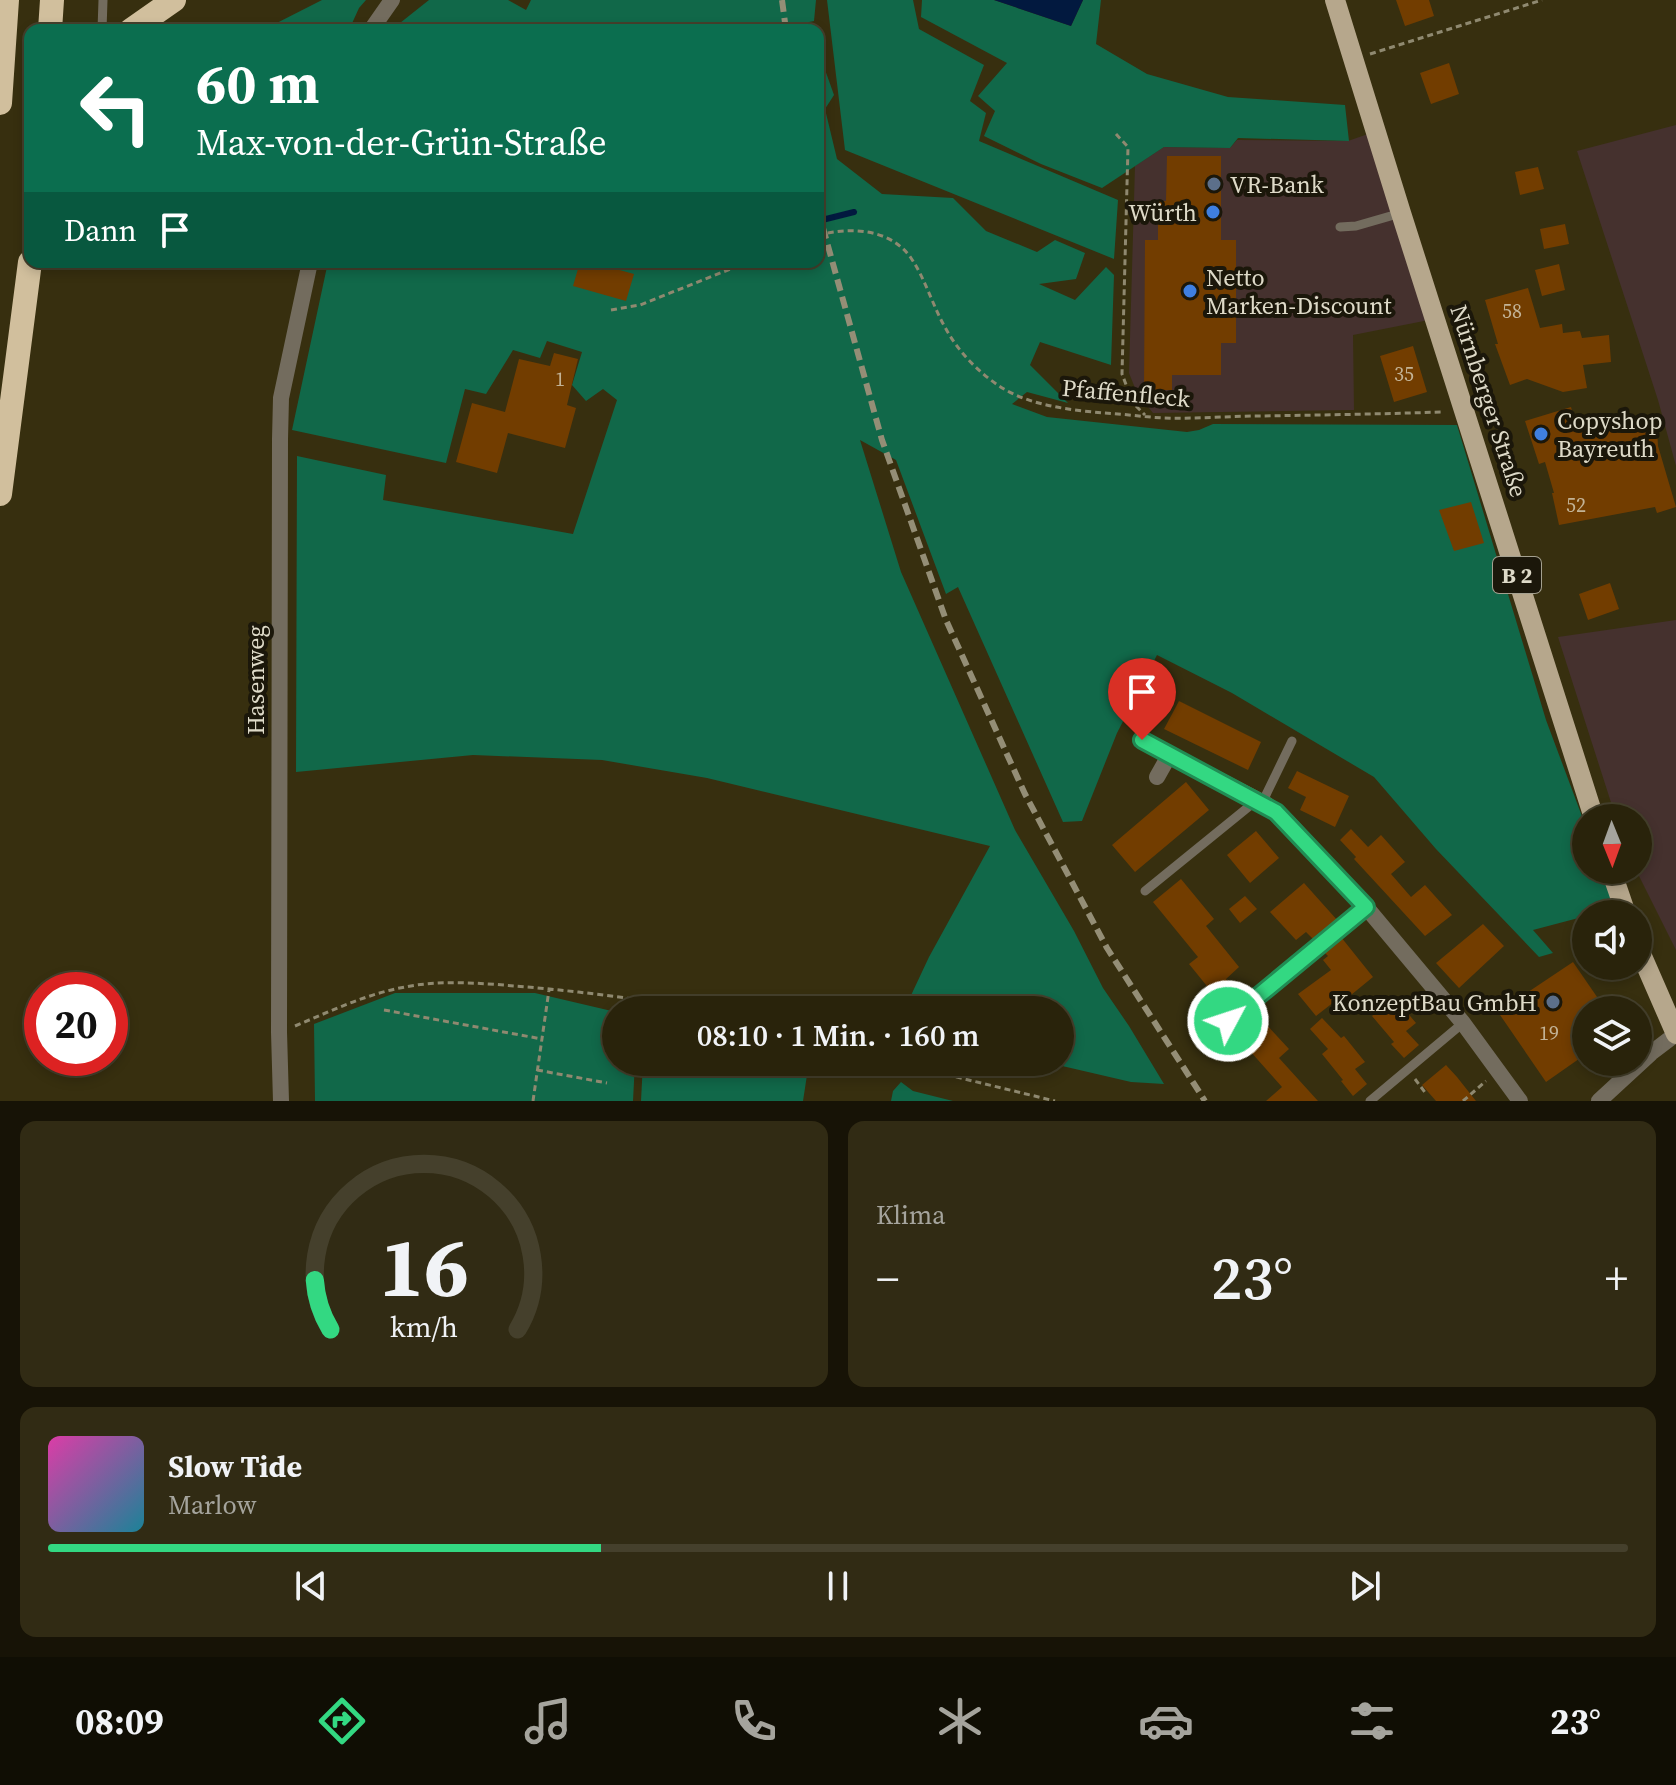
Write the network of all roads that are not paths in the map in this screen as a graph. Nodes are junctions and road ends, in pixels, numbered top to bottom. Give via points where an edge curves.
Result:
1 (7, 0) edge
2 (52, 0) edge
3 (103, 0) edge
4 (174, 0) edge
5 (392, 0) edge
6 (1335, 0) edge
7 (50, 24) edge
8 (102, 24) edge
9 (140, 24) edge
10 (375, 24) edge
11 (0, 103) edge
12 (1401, 213) junction
13 (1340, 227) dead end
14 (29, 268) edge
15 (309, 268) edge
16 (0, 494) edge
17 (1142, 740) dead end
18 (1292, 741) dead end
19 (1170, 754) junction
20 (1157, 777) dead end
21 (1260, 802) junction
22 (1590, 804) edge
23 (1145, 891) dead end
24 (1366, 907) junction
25 (1652, 979) edge
26 (1228, 1021) dead end
27 (1463, 1023) junction
28 (1676, 1034) edge
29 (281, 1101) edge
30 (1370, 1101) edge
31 (1520, 1101) edge
32 (1599, 1101) edge

1 - 11 highway
2 - 7 highway
3 - 8 lane
4 - 9 highway
5 - 10 street
6 - 12 main road, Nürnberger Straße / B 2
12 - 13 lane
12 - 22 main road, Nürnberger Straße / B 2
14 - 16 highway
15 - 29 street, Hasenweg via 281,398
17 - 19 street
18 - 21 lane
19 - 20 street
19 - 21 street
21 - 23 lane
21 - 24 street via 1287,821
24 - 26 lane
24 - 27 street
25 - 28 main road
27 - 30 lane
27 - 31 street
28 - 32 street

